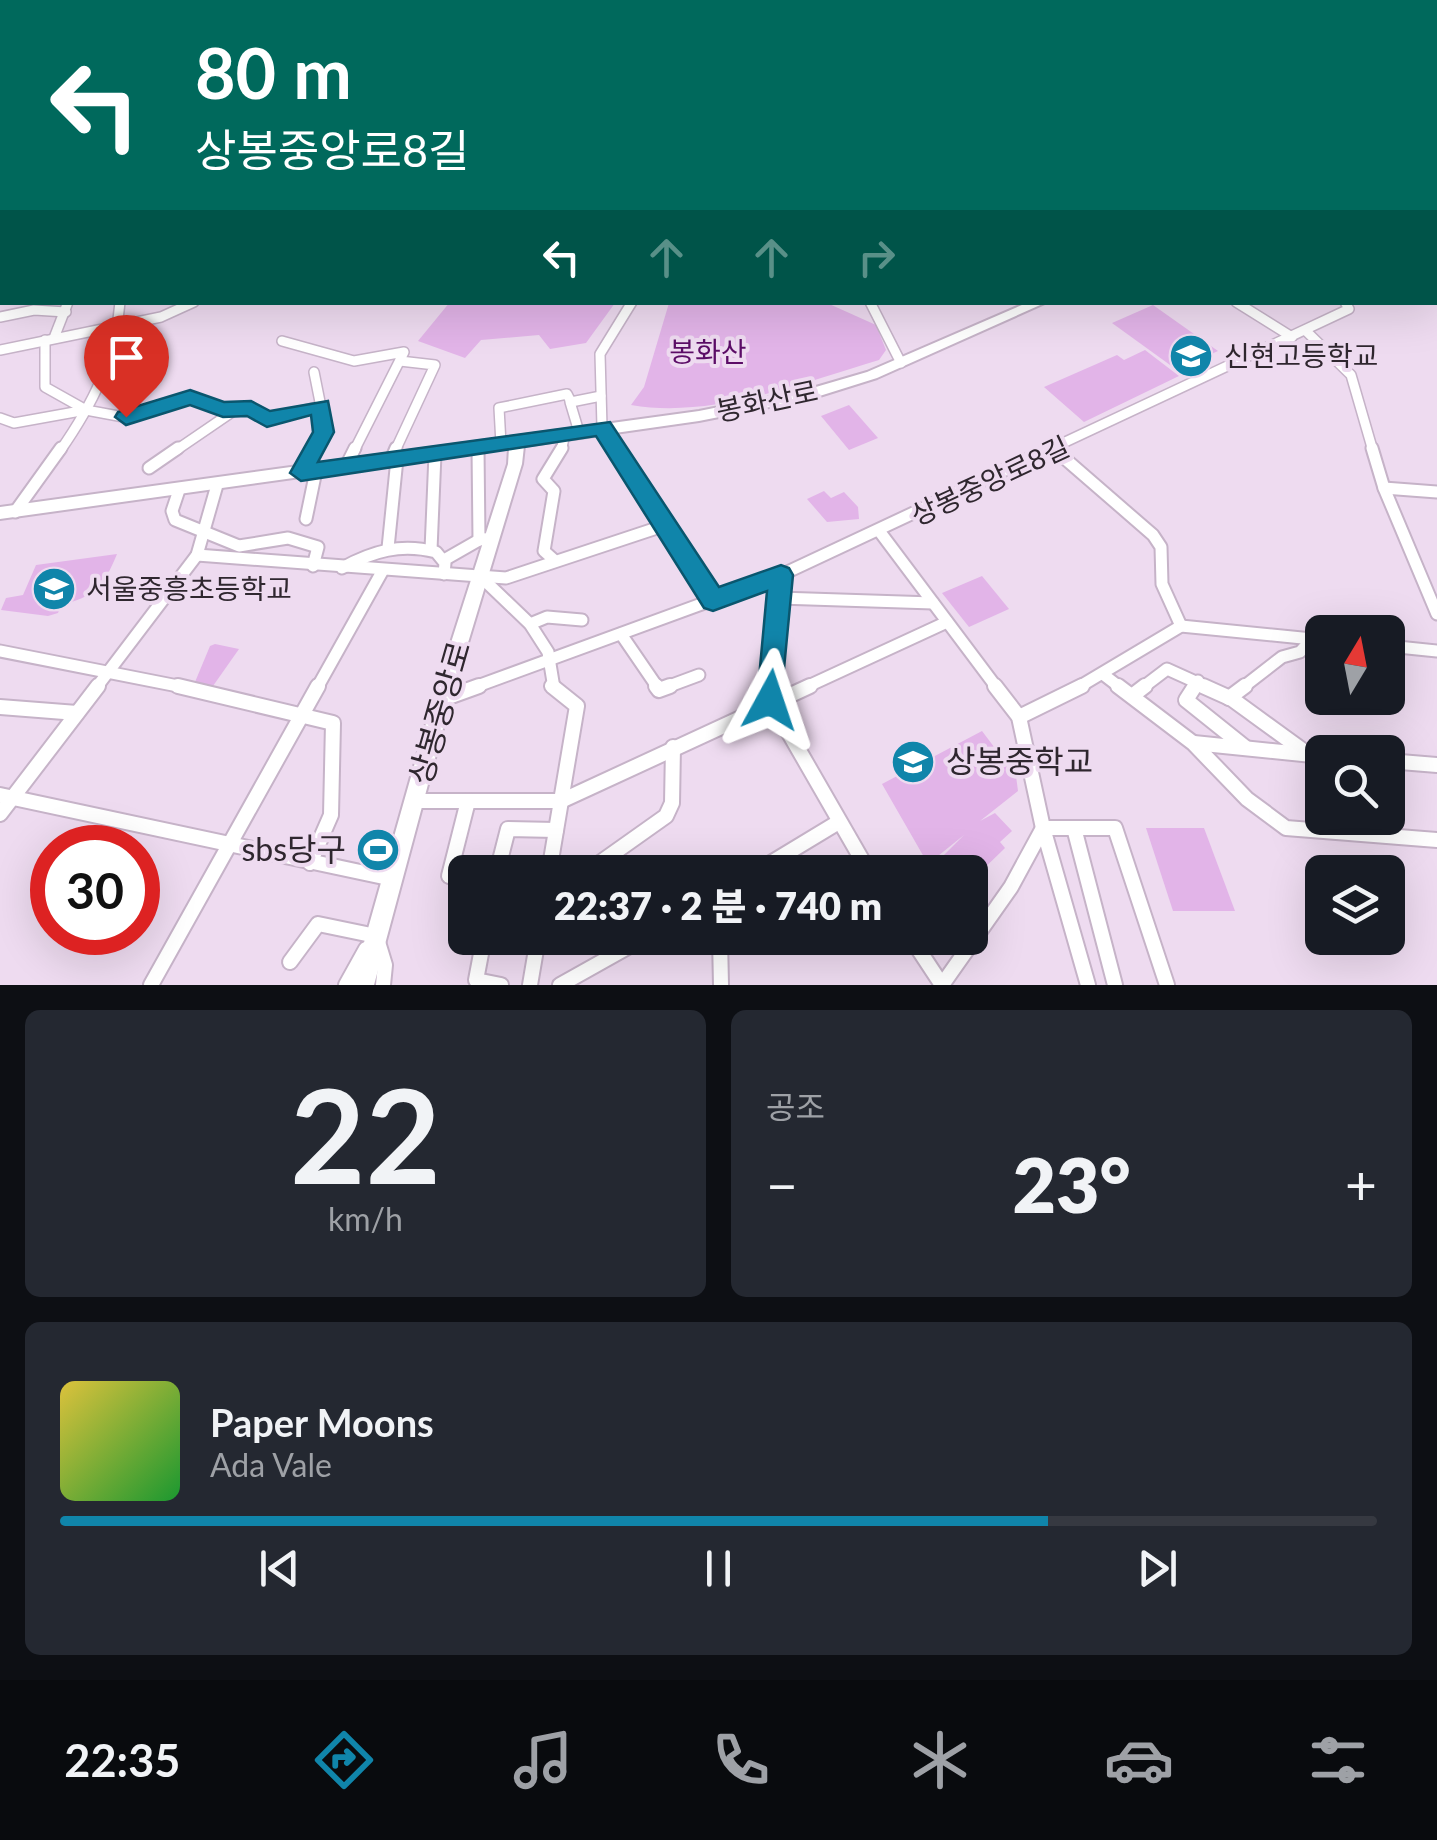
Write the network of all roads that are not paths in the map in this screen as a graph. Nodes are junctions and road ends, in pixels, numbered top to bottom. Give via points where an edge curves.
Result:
1 (120, 305) edge
2 (187, 305) edge
3 (630, 305) edge
4 (871, 305) edge
5 (1034, 305) edge
6 (1241, 305) edge
7 (1348, 305) edge
8 (67, 307) edge
9 (0, 317) edge
10 (120, 324) junction
11 (1306, 331) junction
12 (1292, 337) junction
13 (49, 339) junction
14 (282, 340) dead end
15 (0, 350) edge
16 (400, 361) junction
17 (900, 363) junction
18 (314, 372) dead end
19 (601, 396) junction
20 (569, 398) junction
21 (321, 406) junction
22 (86, 410) junction
23 (236, 410) junction
24 (0, 418) edge
25 (602, 428) junction
26 (572, 433) junction
27 (509, 443) junction
28 (478, 448) junction
29 (1056, 450) junction
30 (435, 454) junction
31 (394, 460) junction
32 (346, 466) junction
33 (150, 468) dead end
34 (308, 472) junction
35 (217, 485) junction
36 (1384, 488) junction
37 (179, 490) junction
38 (1437, 492) edge
39 (8, 512) edge
40 (306, 519) dead end
41 (663, 526) junction
42 (204, 530) junction
43 (880, 532) junction
44 (486, 539) junction
45 (388, 548) junction
46 (431, 550) junction
47 (197, 555) junction
48 (553, 558) junction
49 (313, 566) junction
50 (444, 567) junction
51 (341, 568) junction
52 (384, 570) junction
53 (781, 575) junction
54 (481, 577) junction
55 (779, 598) junction
56 (713, 600) junction
57 (934, 603) junction
58 (1437, 614) edge
59 (582, 620) dead end
60 (947, 622) junction
61 (530, 624) junction
62 (1182, 626) junction
63 (621, 634) junction
64 (1305, 638) edge
65 (1305, 648) edge
66 (1405, 648) edge
67 (0, 651) edge
68 (1437, 651) edge
69 (550, 660) junction
70 (109, 670) junction
71 (699, 675) dead end
72 (1104, 675) junction
73 (1198, 681) junction
74 (1132, 696) junction
75 (1229, 698) junction
76 (442, 699) junction
77 (770, 700) junction
78 (0, 707) edge
79 (302, 712) junction
80 (77, 713) junction
81 (1019, 717) junction
82 (1193, 743) junction
83 (673, 748) junction
84 (1247, 748) junction
85 (1305, 749) edge
86 (1305, 755) edge
87 (1405, 762) edge
88 (1437, 765) edge
89 (6, 796) edge
90 (414, 801) junction
91 (468, 801) junction
92 (561, 801) junction
93 (0, 814) edge
94 (837, 823) junction
95 (1043, 828) junction
96 (1074, 828) junction
97 (556, 830) junction
98 (1437, 840) edge
99 (228, 846) junction
100 (454, 855) edge
101 (501, 855) edge
102 (552, 855) edge
103 (611, 855) edge
104 (784, 855) edge
105 (858, 855) edge
106 (310, 863) junction
107 (393, 879) junction
108 (376, 936) junction
109 (481, 955) edge
110 (535, 955) edge
111 (614, 955) edge
112 (721, 955) edge
113 (922, 955) edge
114 (290, 962) dead end
115 (151, 985) edge
116 (346, 985) edge
117 (363, 985) edge
118 (383, 985) edge
119 (501, 985) edge
120 (530, 985) edge
121 (560, 985) edge
122 (722, 985) edge
123 (942, 985) edge
124 (1088, 985) edge
125 (1116, 985) edge
126 (1167, 985) edge

1 - 10 street
2 - 10 street
3 - 19 street via 600,354
4 - 17 street
5 - 17 main road, 봉화산로
6 - 12 street
7 - 11 street, 상봉중앙로8길
8 - 9 street
8 - 13 street
10 - 13 street
10 - 22 street
11 - 12 street, 상봉중앙로8길
11 - 36 street via 1350,375
12 - 29 street, 상봉중앙로8길
13 - 15 street
13 - 22 street via 44,387
14 - 16 street via 354,361 399,350
16 - 31 street via 434,365
16 - 32 street
17 - 25 main road, 봉화산로 via 810,394
18 - 21 street
19 - 20 street
19 - 25 street
20 - 26 street
20 - 27 street via 499,408
21 - 23 street via 268,419 251,409
21 - 34 street via 324,432
22 - 23 street via 129,418 190,398
22 - 24 street via 14,422
22 - 39 street
23 - 33 street
25 - 26 main road, 봉화산로
25 - 41 street
26 - 27 main road, 봉화산로
26 - 48 street via 543,479 554,491 544,551
27 - 28 main road, 봉화산로
27 - 44 main road, 상봉중앙로
28 - 30 main road, 봉화산로
28 - 44 street
29 - 43 street, 상봉중앙로8길
29 - 62 street via 1153,535 1162,584
30 - 31 main road, 봉화산로
30 - 46 street
31 - 32 main road, 봉화산로
31 - 45 street
32 - 34 main road, 봉화산로
34 - 35 main road, 봉화산로
34 - 40 street
35 - 37 main road, 봉화산로
35 - 42 street
36 - 38 street
36 - 58 street
37 - 39 main road, 봉화산로
37 - 42 street via 173,518
41 - 48 street
41 - 56 street
42 - 47 street
42 - 49 street via 239,546 290,538 318,547
43 - 53 street, 상봉중앙로8길
43 - 57 street
44 - 50 street
44 - 54 main road, 상봉중앙로
45 - 46 street
45 - 51 street
46 - 50 street
47 - 49 street
47 - 70 street
48 - 54 street via 506,578
49 - 51 street
50 - 52 street
50 - 54 street
51 - 52 street
52 - 79 street
53 - 55 street
53 - 56 street, 상봉중앙로8길
54 - 61 street
54 - 76 main road, 상봉중앙로
55 - 57 street via 813,593 895,605
55 - 77 street
56 - 63 street, 상봉중앙로8길
57 - 60 street
59 - 61 street via 547,617
60 - 77 street
60 - 81 street
61 - 69 street
62 - 64 street
62 - 72 street
63 - 69 street, 상봉중앙로8길
63 - 71 street via 657,690
65 - 75 street via 1282,657
66 - 68 street
67 - 70 street
69 - 76 street, 상봉중앙로8길
69 - 92 street via 551,684 578,708
70 - 79 street
70 - 80 street
72 - 74 street
72 - 81 street
73 - 74 street via 1168,669
73 - 75 street
73 - 84 street via 1186,700
74 - 82 street
75 - 85 street
76 - 90 main road, 상봉중앙로
77 - 83 street
77 - 94 street
78 - 80 street
79 - 99 street
79 - 106 street via 335,727 332,815
80 - 89 street
81 - 95 street
82 - 84 street
82 - 98 street via 1286,828
83 - 92 street
83 - 103 street via 666,816
84 - 86 street
87 - 88 street
89 - 93 street
89 - 99 street
90 - 91 street
90 - 107 main road, 상봉중앙로
91 - 92 street
91 - 100 street
92 - 97 street
94 - 104 street
94 - 105 street
95 - 96 street
95 - 123 street via 1011,887
95 - 124 street
96 - 125 street
96 - 126 street via 1118,829
97 - 101 street via 508,829
97 - 102 street
99 - 106 street
99 - 115 street
106 - 107 street
107 - 108 main road, 상봉중앙로
108 - 114 street via 318,924
108 - 116 street
108 - 117 main road, 상봉중앙로
108 - 118 street
109 - 119 street via 476,980
110 - 120 street
111 - 121 street
112 - 122 street
113 - 123 street

